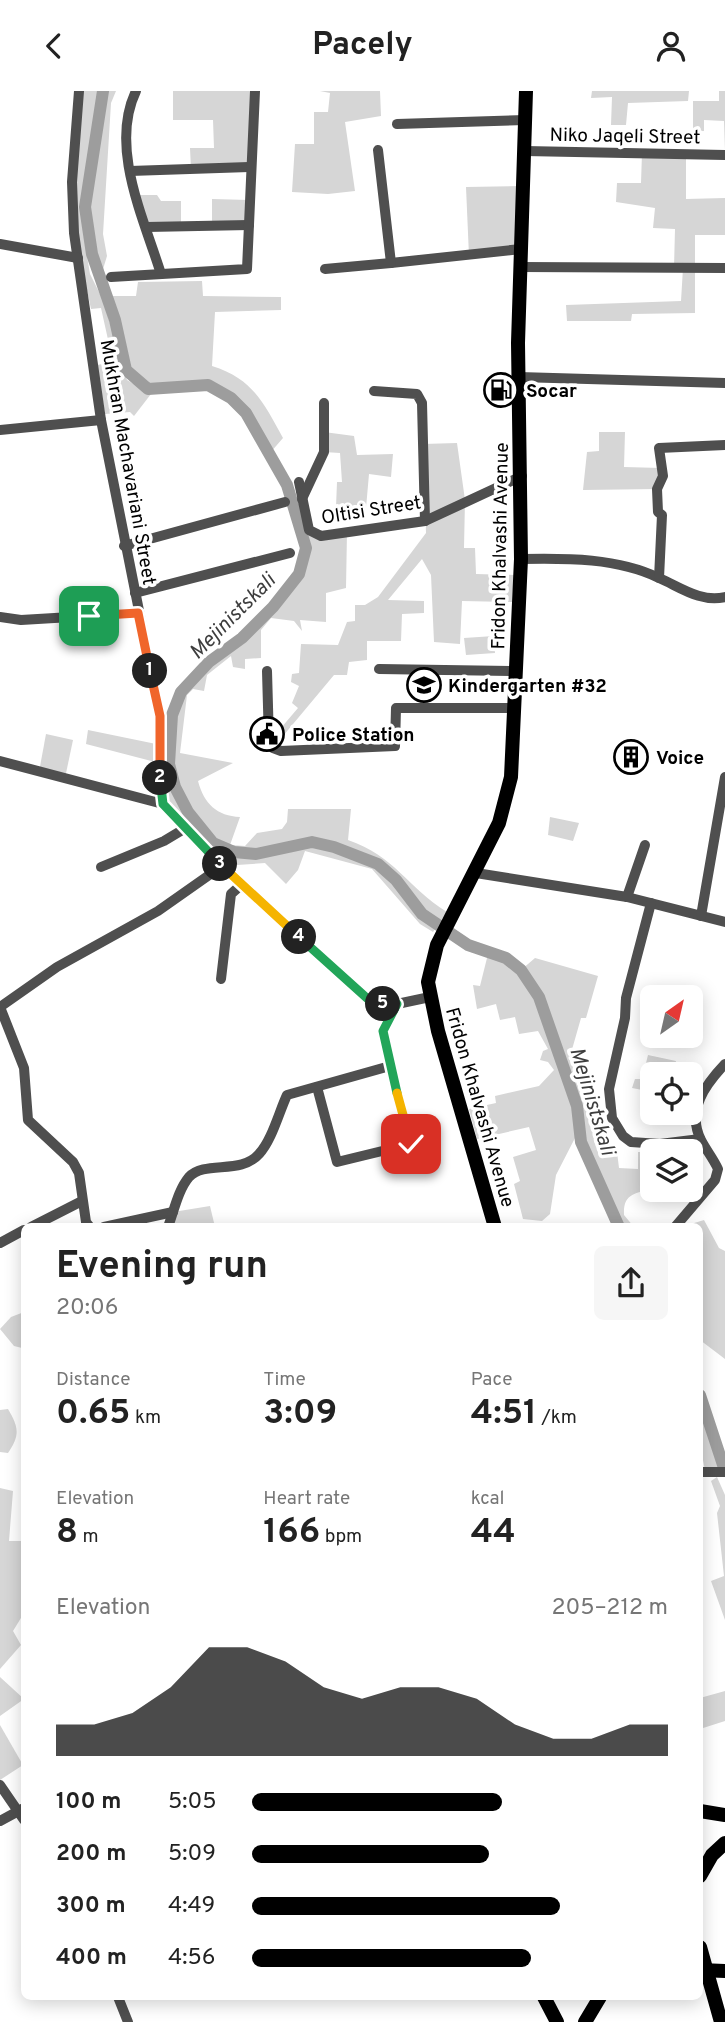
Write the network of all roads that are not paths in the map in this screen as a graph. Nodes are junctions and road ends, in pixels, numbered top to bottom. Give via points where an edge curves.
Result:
1 (79, 91) edge
2 (136, 91) edge
3 (255, 91) edge
4 (526, 91) edge
5 (525, 120) junction
6 (397, 124) dead end
7 (378, 151) dead end
8 (525, 151) junction
9 (725, 155) edge
10 (249, 166) junction
11 (130, 171) junction
12 (249, 225) junction
13 (146, 227) junction
14 (0, 244) edge
15 (521, 249) junction
16 (78, 258) junction
17 (391, 263) junction
18 (520, 267) junction
19 (725, 268) edge
20 (325, 269) dead end
21 (161, 274) junction
22 (111, 277) dead end
23 (519, 377) junction
24 (725, 383) edge
25 (374, 391) dead end
26 (324, 403) dead end
27 (101, 420) junction
28 (0, 430) edge
29 (725, 445) edge
30 (522, 477) junction
31 (299, 482) dead end
32 (302, 499) junction
33 (285, 502) dead end
34 (425, 521) junction
35 (124, 546) junction
36 (290, 553) dead end
37 (521, 559) junction
38 (659, 578) junction
39 (135, 593) junction
40 (725, 597) edge
41 (138, 613) junction
42 (0, 617) edge
43 (379, 669) dead end
44 (267, 671) dead end
45 (517, 671) junction
46 (515, 708) junction
47 (0, 761) edge
48 (725, 777) edge
49 (163, 804) junction
50 (184, 829) junction
51 (645, 845) dead end
52 (222, 866) junction
53 (101, 867) dead end
54 (476, 873) junction
55 (241, 885) junction
56 (627, 897) junction
57 (650, 903) junction
58 (701, 916) junction
59 (725, 922) edge
60 (220, 979) dead end
61 (430, 997) junction
62 (397, 1004) junction
63 (0, 1007) edge
64 (725, 1064) edge
65 (390, 1066) junction
66 (317, 1087) junction
67 (700, 1139) edge
68 (640, 1143) edge
69 (703, 1144) edge
70 (703, 1194) edge
71 (82, 1201) junction
72 (696, 1202) edge
73 (173, 1212) junction
74 (39, 1223) edge
75 (87, 1223) edge
76 (122, 1223) edge
77 (169, 1223) edge
78 (494, 1223) edge
79 (678, 1223) edge
80 (21, 1232) edge
81 (0, 1243) edge
82 (0, 1785) edge
83 (21, 1811) edge
84 (703, 1811) edge
85 (21, 1814) edge
86 (725, 1815) edge
87 (0, 1821) edge
88 (725, 1843) edge
89 (703, 1871) edge
90 (703, 1959) edge
91 (703, 1970) edge
92 (725, 1971) edge
93 (119, 2000) edge
94 (546, 2000) edge
95 (598, 2000) edge
96 (720, 2021) edge
97 (128, 2022) edge
98 (557, 2022) edge
99 (585, 2022) edge

1 - 16 street, Mukhran Machavariani Street via 72,210
2 - 11 street via 126,138
3 - 10 street
4 - 5 highway, Fridon Khalvashi Avenue
5 - 6 street
5 - 8 highway, Fridon Khalvashi Avenue
7 - 17 street
8 - 9 street, Niko Jaqeli Street
8 - 15 highway, Fridon Khalvashi Avenue
10 - 11 street
10 - 12 street
11 - 13 street
12 - 13 street
12 - 21 street via 247,269
13 - 21 street
14 - 16 street
15 - 17 street
15 - 18 highway, Fridon Khalvashi Avenue
16 - 27 street, Mukhran Machavariani Street
17 - 20 street
18 - 19 street
18 - 23 highway, Fridon Khalvashi Avenue
21 - 22 street
23 - 24 street
23 - 30 highway, Fridon Khalvashi Avenue
25 - 34 street via 417,394 422,403
26 - 32 street via 324,452
27 - 28 street
27 - 35 street, Mukhran Machavariani Street
29 - 38 street via 659,448 663,476 657,489 662,515
30 - 34 street, Oltisi Street
30 - 37 highway, Fridon Khalvashi Avenue
31 - 32 street, Oltisi Street
32 - 34 street, Oltisi Street via 309,530 321,536
33 - 35 street
35 - 39 street, Mukhran Machavariani Street
36 - 39 street
37 - 38 street via 618,563
37 - 45 highway, Fridon Khalvashi Avenue
38 - 40 street via 689,594
39 - 41 street, Mukhran Machavariani Street
41 - 42 street via 21,620
41 - 49 street, Mukhran Machavariani Street via 160,716
43 - 45 street
44 - 46 street via 268,744 281,751 395,746 396,708
45 - 46 highway, Fridon Khalvashi Avenue
46 - 54 highway, Fridon Khalvashi Avenue via 506,800
47 - 49 street
48 - 58 street
49 - 50 street
50 - 52 street
50 - 53 street
51 - 56 street
52 - 55 street
52 - 63 street via 158,911 73,957
54 - 56 street
54 - 61 highway, Fridon Khalvashi Avenue via 437,945 428,982
55 - 60 street via 231,894
55 - 62 street via 369,1000
56 - 57 street
57 - 58 street
57 - 68 street via 609,1089 612,1118 623,1136
58 - 59 street
61 - 62 street
61 - 78 highway, Fridon Khalvashi Avenue
62 - 65 street via 383,1031
63 - 71 street via 24,1067 28,1120 73,1162
64 - 67 street via 706,1084 697,1104
65 - 66 street
65 - 66 street via 411,1144 337,1162
66 - 73 street via 287,1095 260,1154 245,1164 192,1174
69 - 70 street via 718,1169
71 - 74 street
71 - 75 street
72 - 79 street
73 - 76 street
73 - 77 street
80 - 81 street
82 - 83 street
84 - 86 highway
85 - 87 street
88 - 89 highway
90 - 96 highway
91 - 92 highway
93 - 97 street
94 - 98 highway
95 - 99 highway

